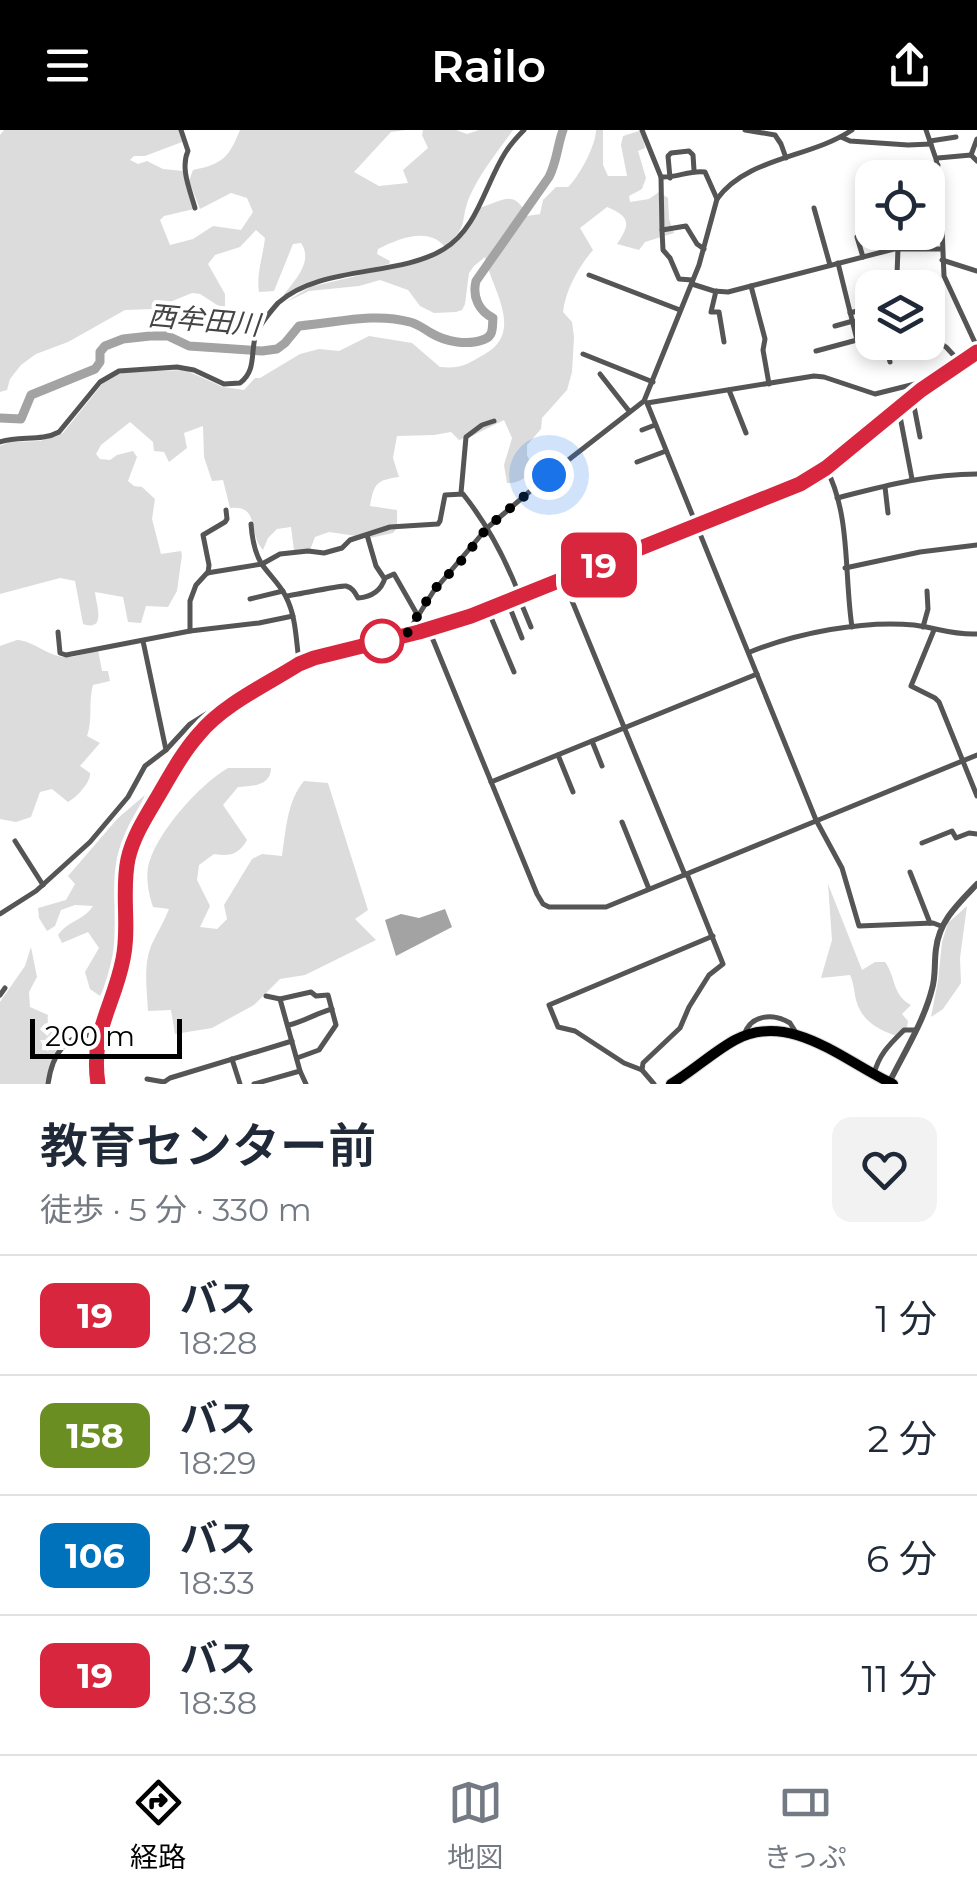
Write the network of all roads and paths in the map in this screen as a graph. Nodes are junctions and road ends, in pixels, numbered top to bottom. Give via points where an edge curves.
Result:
1 (181, 130) edge
2 (524, 130) edge
3 (642, 130) edge
4 (746, 130) edge
5 (852, 130) edge
6 (926, 130) edge
7 (841, 137) junction
8 (956, 137) dead end
9 (977, 139) edge
10 (930, 142) junction
11 (971, 155) junction
12 (786, 158) junction
13 (936, 160) edge
14 (945, 160) edge
15 (977, 161) edge
16 (694, 170) junction
17 (661, 177) junction
18 (670, 178) junction
19 (716, 199) junction
20 (195, 208) dead end
21 (814, 208) dead end
22 (662, 230) junction
23 (704, 249) junction
24 (860, 250) edge
25 (890, 250) edge
26 (942, 250) edge
27 (862, 257) junction
28 (942, 260) junction
29 (838, 263) junction
30 (830, 266) junction
31 (977, 270) edge
32 (589, 275) dead end
33 (692, 282) junction
34 (751, 286) junction
35 (855, 288) edge
36 (716, 291) junction
37 (845, 291) junction
38 (680, 310) junction
39 (855, 312) edge
40 (850, 313) junction
41 (853, 322) junction
42 (835, 326) dead end
43 (855, 331) edge
44 (855, 340) edge
45 (724, 342) dead end
46 (945, 346) edge
47 (816, 350) dead end
48 (977, 350) edge
49 (583, 354) dead end
50 (961, 364) junction
51 (600, 374) dead end
52 (652, 382) junction
53 (769, 384) junction
54 (930, 384) junction
55 (729, 390) junction
56 (912, 398) junction
57 (646, 402) junction
58 (899, 408) junction
59 (630, 412) junction
60 (494, 422) dead end
61 (656, 425) junction
62 (642, 430) dead end
63 (746, 433) dead end
64 (920, 437) dead end
65 (0, 442) edge
66 (666, 451) junction
67 (637, 462) dead end
68 (826, 468) junction
69 (977, 474) edge
70 (912, 478) junction
71 (885, 486) junction
72 (461, 493) junction
73 (837, 498) junction
74 (226, 510) dead end
75 (888, 513) dead end
76 (251, 524) dead end
77 (696, 525) junction
78 (487, 528) junction
79 (366, 535) junction
80 (977, 546) edge
81 (262, 564) junction
82 (845, 568) junction
83 (207, 573) junction
84 (384, 578) junction
85 (563, 579) junction
86 (927, 591) dead end
87 (284, 594) junction
88 (515, 599) junction
89 (250, 600) dead end
90 (488, 610) junction
91 (293, 616) junction
92 (418, 616) junction
93 (530, 627) dead end
94 (852, 627) junction
95 (922, 627) junction
96 (428, 630) junction
97 (934, 630) junction
98 (190, 631) junction
99 (58, 632) dead end
100 (977, 634) edge
101 (406, 635) junction
102 (522, 638) dead end
103 (143, 640) junction
104 (748, 653) junction
105 (299, 664) junction
106 (514, 672) dead end
107 (756, 674) junction
108 (223, 712) junction
109 (624, 728) junction
110 (592, 741) junction
111 (166, 750) junction
112 (558, 754) junction
113 (977, 755) edge
114 (962, 761) junction
115 (602, 766) dead end
116 (491, 782) junction
117 (574, 792) dead end
118 (977, 796) edge
119 (816, 820) junction
120 (622, 822) dead end
121 (977, 834) edge
122 (15, 841) dead end
123 (922, 842) dead end
124 (910, 872) dead end
125 (686, 874) junction
126 (977, 884) edge
127 (43, 885) junction
128 (649, 890) junction
129 (0, 914) edge
130 (930, 923) junction
131 (941, 926) junction
132 (713, 936) junction
133 (5, 988) dead end
134 (0, 996) edge
135 (266, 996) dead end
136 (280, 999) junction
137 (332, 1010) junction
138 (288, 1026) junction
139 (915, 1030) junction
140 (98, 1036) junction
141 (292, 1041) junction
142 (297, 1058) junction
143 (232, 1059) junction
144 (642, 1070) junction
145 (300, 1071) junction
146 (874, 1074) junction
147 (147, 1078) dead end
148 (170, 1078) junction
149 (48, 1084) edge
150 (98, 1084) edge
151 (177, 1084) edge
152 (240, 1084) edge
153 (254, 1084) edge
154 (306, 1084) edge
155 (654, 1084) edge
156 (671, 1084) edge
157 (891, 1084) edge

1 - 20 street
2 - 65 street via 452,244 423,258 309,284 277,304 256,334 249,376 237,385 184,368 119,371 100,382 59,432
3 - 17 street
4 - 12 street via 774,135
5 - 7 street
6 - 10 street
7 - 10 street
7 - 12 street
8 - 10 street
9 - 11 street
10 - 13 street
11 - 14 street
11 - 15 street
12 - 19 street via 730,183
16 - 18 street
16 - 18 street via 689,152 671,153
16 - 19 street via 705,172
17 - 18 street
17 - 22 street
19 - 23 street
21 - 30 street
22 - 23 street via 686,226
22 - 33 street via 676,276
23 - 33 street
24 - 27 street
25 - 27 street
26 - 28 street
27 - 29 street
28 - 31 street
28 - 48 street
29 - 30 street
29 - 37 street
30 - 34 street
32 - 38 street
33 - 36 street
33 - 38 street
34 - 36 street
34 - 53 street
35 - 37 street
36 - 45 street via 711,312 718,312
37 - 40 street
38 - 52 street
39 - 40 street
40 - 41 street
41 - 42 street
41 - 43 street
44 - 47 street
46 - 50 street
48 - 50 main road
49 - 52 street
50 - 54 main road
51 - 59 street
52 - 57 street
53 - 54 street via 824,377 874,394
53 - 55 street
54 - 56 main road
55 - 57 street
55 - 63 street
56 - 58 main road
56 - 64 street
57 - 59 street
57 - 61 street
58 - 68 main road
58 - 70 street
59 - 78 street
60 - 72 street via 466,437
61 - 62 street
61 - 66 street
66 - 67 street
66 - 77 street
68 - 73 street
68 - 77 main road
69 - 70 street
70 - 71 street
71 - 73 street
71 - 75 street
72 - 78 street
72 - 79 street via 445,494 438,524
73 - 82 street
74 - 83 street via 224,522 203,535
76 - 81 street
77 - 85 main road
77 - 104 street
78 - 88 street via 510,570
78 - 92 street
79 - 81 street via 342,548 280,554
79 - 84 street
80 - 82 street
81 - 83 street
81 - 87 street
82 - 94 street
83 - 98 street via 190,601
84 - 87 street via 365,598 344,586
84 - 92 street via 398,578
85 - 88 main road
85 - 109 street
86 - 95 street
87 - 89 street
87 - 91 street
88 - 90 main road
88 - 93 street
88 - 102 street
90 - 96 main road
90 - 106 street
91 - 98 street
91 - 105 street
92 - 101 street
94 - 95 street
94 - 104 street via 791,637
95 - 97 street
96 - 101 main road
96 - 116 street
97 - 100 street
97 - 114 street via 910,684 939,702
98 - 103 street
99 - 103 street via 60,653 66,655
101 - 105 main road
103 - 111 street
104 - 107 street
105 - 108 main road
107 - 109 street
107 - 119 street
108 - 111 street via 190,724
108 - 140 main road via 186,751 132,844 124,955
109 - 110 street
109 - 125 street
110 - 112 street
110 - 115 street
111 - 127 street via 145,766 90,842
112 - 116 street
112 - 117 street
113 - 114 street
114 - 118 street
114 - 119 street
116 - 128 street via 543,904 599,908
119 - 125 street
119 - 130 street via 842,868 859,926
120 - 128 street
121 - 123 street via 956,838 952,831
122 - 127 street
124 - 130 street
125 - 128 street
125 - 132 street
126 - 131 street
127 - 129 street
130 - 131 street
131 - 139 street via 933,988
132 - 144 street via 722,964 700,988 680,1028
132 - 144 street via 550,1005 558,1028
133 - 134 street
135 - 136 street
136 - 137 street via 328,995
136 - 138 street
137 - 138 street
137 - 142 street via 336,1025 319,1050
138 - 141 street
139 - 146 street via 904,1030 887,1046
139 - 157 street
140 - 149 street via 83,1034 62,1046
140 - 150 main road
141 - 142 street
141 - 143 street
142 - 145 street
143 - 148 street
143 - 152 street
144 - 155 street
145 - 153 street
145 - 154 street
146 - 156 main road via 797,1034 766,1030 733,1041
146 - 157 main road
147 - 148 street
148 - 151 street

